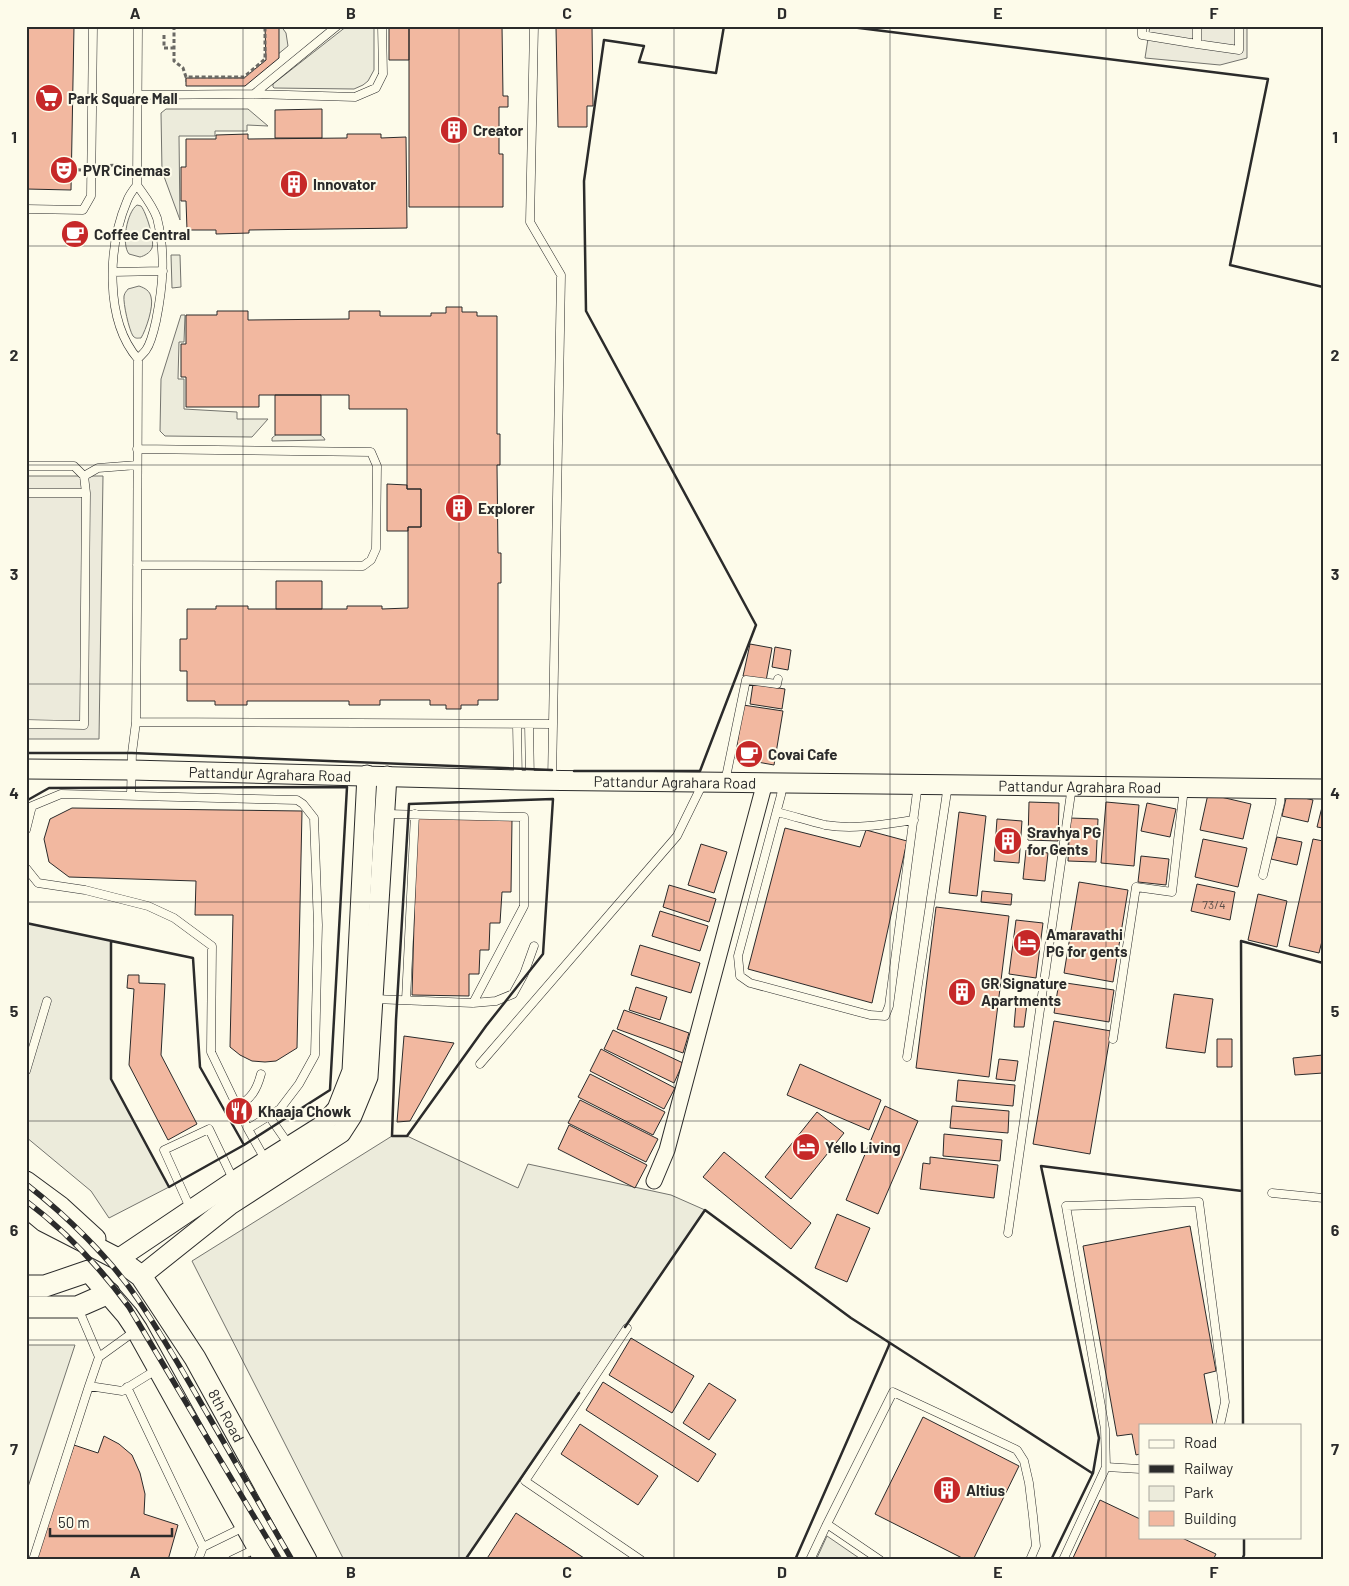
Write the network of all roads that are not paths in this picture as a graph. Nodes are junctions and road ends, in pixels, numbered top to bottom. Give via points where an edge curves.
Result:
1 (93, 26) edge
2 (138, 26) edge
3 (337, 26) edge
4 (382, 26) edge
5 (534, 26) edge
6 (1142, 26) edge
7 (1197, 26) edge
8 (1239, 26) edge
9 (1197, 44) junction
10 (254, 94) junction
11 (138, 95) junction
12 (137, 185) junction
13 (26, 209) edge
14 (163, 271) junction
15 (113, 272) junction
16 (138, 358) junction
17 (138, 449) junction
18 (138, 465) junction
19 (26, 466) edge
20 (84, 476) junction
21 (26, 493) edge
22 (86, 493) junction
23 (138, 565) junction
24 (778, 678) dead end
25 (136, 722) junction
26 (26, 724) edge
27 (517, 724) junction
28 (529, 724) junction
29 (552, 724) junction
30 (26, 769) edge
31 (131, 770) junction
32 (367, 775) junction
33 (387, 776) junction
34 (524, 780) junction
35 (552, 780) junction
36 (704, 782) junction
37 (725, 782) junction
38 (774, 782) junction
39 (918, 784) junction
40 (948, 785) junction
41 (1072, 786) junction
42 (1184, 788) junction
43 (1281, 789) junction
44 (1323, 789) edge
45 (132, 796) junction
46 (777, 812) junction
47 (385, 814) junction
48 (415, 814) junction
49 (914, 820) junction
50 (26, 830) edge
51 (26, 868) edge
52 (1263, 875) dead end
53 (534, 946) dead end
54 (364, 999) junction
55 (406, 1000) junction
56 (47, 1001) dead end
57 (473, 1003) junction
58 (1114, 1039) dead end
59 (907, 1057) dead end
60 (480, 1064) dead end
61 (26, 1071) edge
62 (261, 1074) dead end
63 (237, 1106) junction
64 (269, 1116) junction
65 (248, 1129) junction
66 (295, 1153) junction
67 (266, 1161) junction
68 (234, 1181) junction
69 (654, 1181) dead end
70 (26, 1182) edge
71 (1272, 1193) dead end
72 (1323, 1198) edge
73 (26, 1206) edge
74 (191, 1210) junction
75 (1008, 1233) dead end
76 (118, 1259) junction
77 (141, 1276) junction
78 (26, 1286) edge
79 (109, 1293) junction
80 (77, 1307) junction
81 (26, 1308) edge
82 (627, 1328) dead end
83 (137, 1330) junction
84 (99, 1357) junction
85 (159, 1368) junction
86 (89, 1386) junction
87 (127, 1387) junction
88 (1220, 1424) edge
89 (1106, 1467) junction
90 (1139, 1470) edge
91 (827, 1524) junction
92 (246, 1526) junction
93 (204, 1547) junction
94 (261, 1554) edge
95 (33, 1560) edge
96 (198, 1560) edge
97 (232, 1560) edge
98 (306, 1560) edge
99 (641, 1560) edge
100 (810, 1560) edge
101 (880, 1560) edge
102 (1030, 1560) edge
103 (1063, 1560) edge

1 - 13 lane via 91,196 83,210
2 - 11 lane
3 - 10 lane
4 - 10 lane via 383,74 376,88 355,97
5 - 29 lane via 530,222 561,275
6 - 9 lane via 1142,35
7 - 9 lane
8 - 9 lane via 1239,50
10 - 11 lane
11 - 12 lane
12 - 14 lane via 156,216
12 - 15 lane via 127,199 121,218 113,251
14 - 15 lane
14 - 16 lane via 154,330 146,350
15 - 16 lane via 120,322 128,348
16 - 17 lane
17 - 18 lane
17 - 23 lane via 371,452 377,466 376,548 371,560 363,566
18 - 20 lane via 98,468
18 - 23 lane
19 - 20 lane via 74,466
20 - 22 lane
21 - 22 lane
22 - 26 lane via 84,725
23 - 25 lane
24 - 37 lane via 776,684 746,680
25 - 27 lane
25 - 31 lane
27 - 28 lane
27 - 34 lane
28 - 29 lane
28 - 34 lane
29 - 35 lane
30 - 31 street, Pattandur Agrahara Road
31 - 32 street, Pattandur Agrahara Road
31 - 45 lane
32 - 33 street, Pattandur Agrahara Road
32 - 54 street
33 - 34 street, Pattandur Agrahara Road
33 - 47 street
34 - 35 street, Pattandur Agrahara Road
35 - 36 street, Pattandur Agrahara Road
36 - 37 street, Pattandur Agrahara Road
36 - 60 lane via 676,836
37 - 38 street, Pattandur Agrahara Road
38 - 39 street, Pattandur Agrahara Road
38 - 46 lane
38 - 69 street via 667,1150
39 - 40 street, Pattandur Agrahara Road
39 - 49 lane
40 - 41 street, Pattandur Agrahara Road
40 - 59 lane
41 - 42 street, Pattandur Agrahara Road
41 - 75 lane
42 - 43 street, Pattandur Agrahara Road
42 - 58 lane via 1172,892 1136,887
43 - 44 street, Pattandur Agrahara Road
43 - 52 lane
45 - 50 lane via 61,794 32,806
45 - 64 lane via 298,800 314,818 318,925 315,1054 299,1084 280,1109
46 - 49 lane via 841,826
46 - 49 lane via 738,956 740,976 750,983 870,1015 885,1016
47 - 48 lane
47 - 54 street
48 - 55 lane
48 - 57 lane via 524,817 524,906
51 - 63 lane via 38,883 85,890 158,909 212,946 210,1052
53 - 57 lane via 513,994 496,1001
54 - 55 lane
54 - 66 street via 368,1077 352,1116 341,1133
55 - 57 lane
56 - 61 lane
62 - 63 lane via 251,1097
63 - 65 lane
64 - 65 lane
64 - 66 lane
65 - 67 lane
66 - 67 street
66 - 77 street
67 - 68 street
68 - 74 street
68 - 74 lane via 209,1129 164,1150
70 - 76 main road via 60,1207
71 - 72 lane
73 - 76 main road via 44,1221
74 - 76 street
76 - 77 main road
77 - 98 main road, 8th Road via 194,1358
78 - 79 main road via 45,1286 89,1272
79 - 80 main road
79 - 83 main road
80 - 81 main road
80 - 84 lane
82 - 99 lane via 525,1481
83 - 84 lane
83 - 85 main road
84 - 86 lane
85 - 87 lane
85 - 92 main road
86 - 87 lane via 122,1391
86 - 95 lane
87 - 93 lane
88 - 89 lane via 1225,1402 1199,1202 1066,1206 1105,1429
89 - 90 lane
89 - 103 lane
91 - 100 lane
91 - 101 lane
91 - 102 lane via 893,1392 1017,1450 1024,1461 1029,1483 1036,1546
92 - 93 lane
92 - 94 main road
93 - 96 lane
94 - 97 lane

